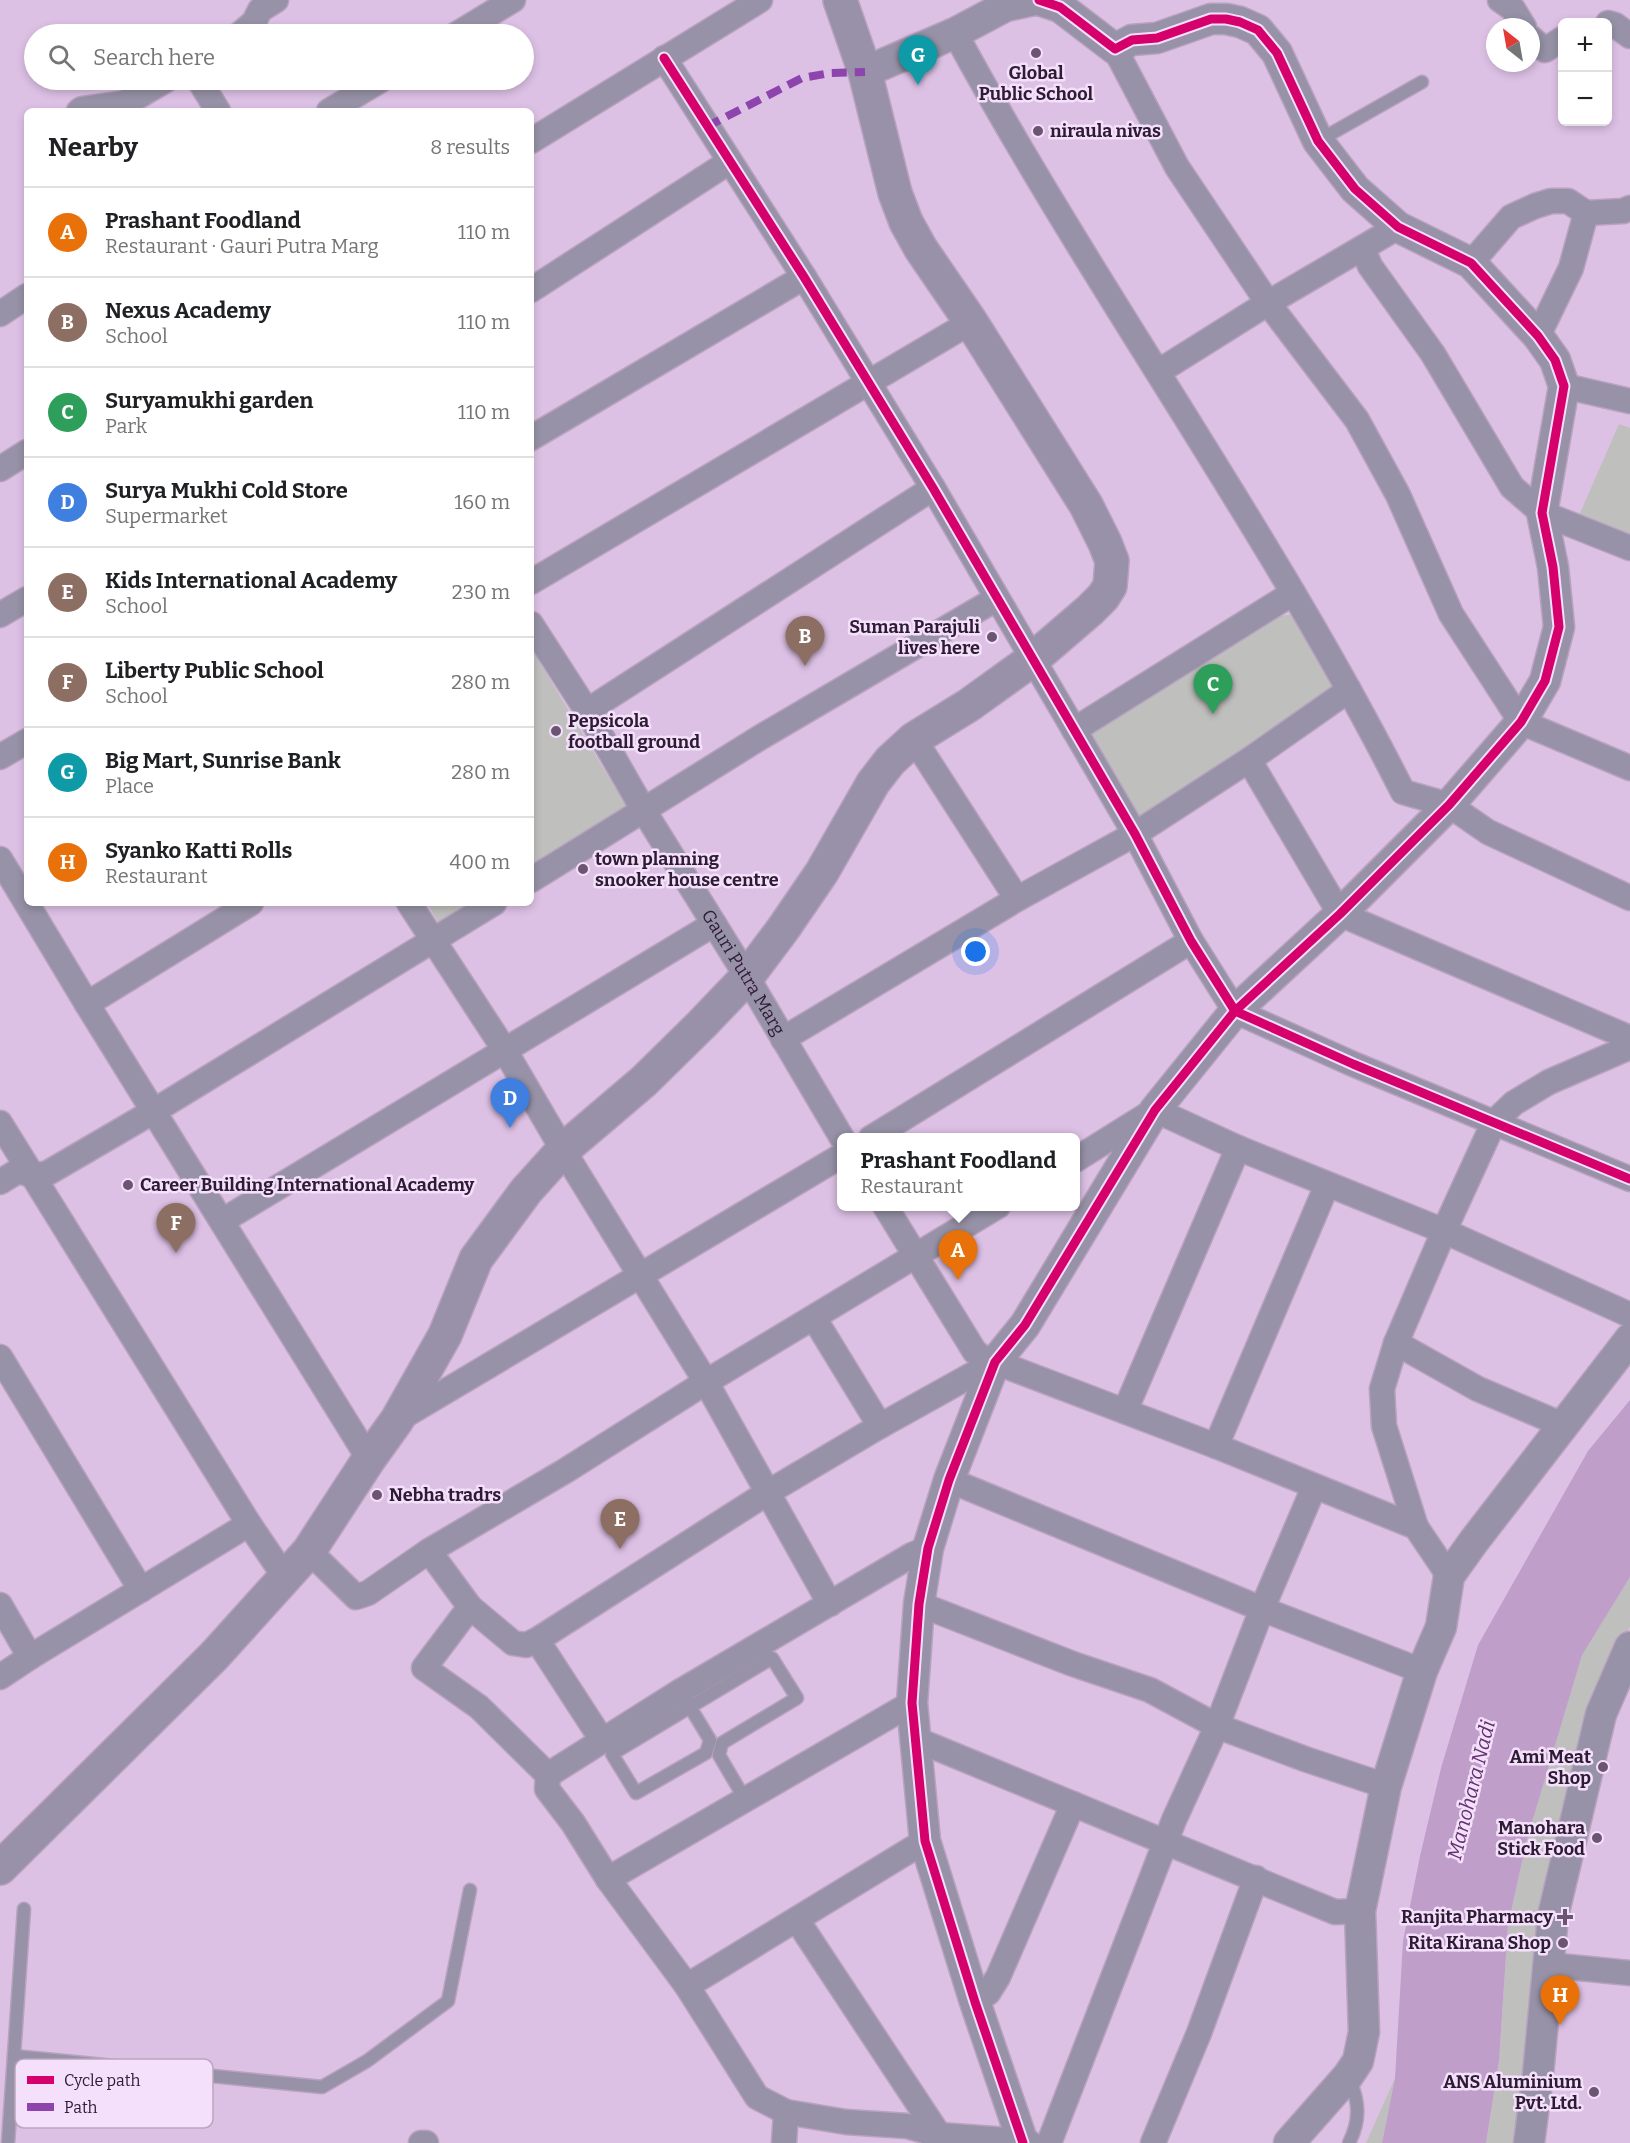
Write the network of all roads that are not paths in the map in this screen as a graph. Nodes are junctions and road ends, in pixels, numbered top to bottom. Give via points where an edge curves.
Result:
1 (513, 0) edge
2 (760, 0) edge
3 (840, 0) edge
4 (1034, 0) edge
5 (1039, 0) edge
6 (264, 3) edge
7 (252, 24) edge
8 (473, 24) edge
9 (1612, 24) edge
10 (955, 33) junction
11 (1630, 36) edge
12 (1558, 42) edge
13 (1540, 46) edge
14 (1115, 49) junction
15 (664, 58) junction
16 (866, 72) junction
17 (1422, 82) dead end
18 (149, 90) edge
19 (205, 90) edge
20 (364, 90) edge
21 (89, 108) edge
22 (216, 108) edge
23 (334, 108) edge
24 (534, 139) edge
25 (1318, 141) junction
26 (729, 162) junction
27 (1630, 208) edge
28 (1586, 213) junction
29 (1398, 227) junction
30 (1363, 249) junction
31 (1471, 263) junction
32 (804, 278) junction
33 (534, 288) edge
34 (24, 298) edge
35 (1268, 303) junction
36 (0, 314) edge
37 (970, 322) junction
38 (1538, 336) junction
39 (1158, 372) junction
40 (868, 382) junction
41 (1564, 386) junction
42 (1630, 401) edge
43 (534, 436) edge
44 (24, 454) edge
45 (0, 469) edge
46 (933, 488) junction
47 (1542, 513) junction
48 (1630, 548) edge
49 (534, 580) edge
50 (1293, 593) junction
51 (996, 599) junction
52 (24, 600) edge
53 (0, 615) edge
54 (534, 629) edge
55 (1033, 659) junction
56 (1349, 690) junction
57 (587, 711) junction
58 (1521, 722) junction
59 (1074, 730) junction
60 (914, 740) junction
61 (24, 743) edge
62 (0, 757) edge
63 (1249, 760) junction
64 (1630, 768) edge
65 (1449, 805) junction
66 (644, 811) junction
67 (1135, 834) junction
68 (0, 859) edge
69 (534, 878) edge
70 (24, 896) edge
71 (1630, 898) edge
72 (1017, 899) junction
73 (30, 906) edge
74 (246, 906) edge
75 (411, 906) edge
76 (489, 906) edge
77 (1340, 914) junction
78 (714, 924) junction
79 (433, 940) junction
80 (1191, 941) junction
81 (747, 977) junction
82 (87, 1004) junction
83 (1235, 1011) junction
84 (1630, 1038) edge
85 (783, 1039) junction
86 (1630, 1047) edge
87 (504, 1049) junction
88 (1155, 1110) junction
89 (154, 1111) junction
90 (1494, 1122) junction
91 (0, 1124) edge
92 (840, 1133) edge
93 (878, 1133) edge
94 (1238, 1148) junction
95 (563, 1150) junction
96 (1080, 1157) edge
97 (837, 1158) edge
98 (32, 1175) junction
99 (1630, 1179) edge
100 (0, 1182) edge
101 (1327, 1185) junction
102 (888, 1211) edge
103 (990, 1211) edge
104 (222, 1221) junction
105 (1444, 1231) junction
106 (915, 1256) junction
107 (640, 1275) junction
108 (1630, 1315) edge
109 (814, 1318) junction
110 (1630, 1339) edge
111 (1396, 1342) junction
112 (0, 1357) edge
113 (994, 1362) junction
114 (706, 1382) junction
115 (1125, 1412) junction
116 (397, 1420) junction
117 (1563, 1425) junction
118 (879, 1426) junction
119 (1216, 1446) junction
120 (369, 1459) junction
121 (949, 1480) junction
122 (1314, 1487) junction
123 (767, 1493) junction
124 (249, 1524) junction
125 (1416, 1527) junction
126 (928, 1548) junction
127 (309, 1551) junction
128 (429, 1551) junction
129 (1449, 1576) junction
130 (285, 1577) junction
131 (141, 1590) junction
132 (830, 1604) junction
133 (919, 1604) junction
134 (0, 1605) edge
135 (470, 1607) junction
136 (1262, 1609) junction
137 (537, 1640) junction
138 (1630, 1647) edge
139 (30, 1657) junction
140 (1422, 1671) junction
141 (0, 1677) edge
142 (1624, 1677) edge
143 (686, 1699) junction
144 (912, 1703) junction
145 (1217, 1726) junction
146 (915, 1739) junction
147 (602, 1740) junction
148 (714, 1748) junction
149 (548, 1775) junction
150 (1386, 1786) junction
151 (746, 1801) junction
152 (1073, 1804) junction
153 (925, 1841) junction
154 (1166, 1843) junction
155 (0, 1868) edge
156 (1256, 1878) junction
157 (608, 1880) junction
158 (470, 1890) dead end
159 (24, 1910) dead end
160 (1360, 1911) junction
161 (797, 1920) junction
162 (1550, 1965) junction
163 (1630, 1973) edge
164 (687, 1986) junction
165 (975, 2002) junction
166 (14, 2056) junction
167 (45, 2059) edge
168 (213, 2075) edge
169 (1348, 2076) junction
170 (786, 2112) junction
171 (939, 2135) junction
172 (1031, 2142) edge
173 (8, 2143) edge
174 (421, 2143) edge
175 (426, 2143) edge
176 (784, 2143) edge
177 (1153, 2143) edge
178 (1289, 2143) edge
179 (1349, 2143) edge
180 (1528, 2143) edge

1 - 8 street
2 - 15 street
3 - 16 main road
4 - 10 street via 1006,6
5 - 14 street via 1060,7
6 - 7 street
9 - 11 street
10 - 16 street
10 - 39 street via 1087,260
12 - 13 street via 1545,50
14 - 25 street via 1132,40 1157,38 1211,19 1240,22 1258,30 1277,54
14 - 35 street via 1177,167
15 - 24 street
15 - 26 street
16 - 37 main road via 895,193 906,222
17 - 25 lane
18 - 21 street via 123,103
19 - 22 street
20 - 23 street
25 - 29 street via 1355,189
26 - 32 street
26 - 33 street
27 - 28 street
28 - 31 street via 1568,201 1535,206 1511,217
28 - 38 street via 1571,268
29 - 30 street
29 - 31 street
30 - 35 street
30 - 47 street via 1370,266 1433,354 1512,487
31 - 38 street
32 - 40 street
32 - 43 street
34 - 36 street
35 - 39 street
35 - 58 street via 1357,420 1398,495 1451,614
37 - 40 street
37 - 55 main road via 1086,505 1112,561 1110,586 1103,597
38 - 41 street via 1555,360
39 - 50 street
40 - 46 street
40 - 49 street
41 - 42 street
41 - 47 street
44 - 45 street
46 - 51 street
46 - 57 street
47 - 48 street
47 - 58 street via 1559,627 1545,681
50 - 56 street
50 - 59 street
51 - 55 street
51 - 66 street via 761,737
52 - 53 street
54 - 57 street, Gauri Putra Marg
55 - 59 street
55 - 60 main road
56 - 63 street
56 - 65 street via 1403,792
57 - 66 street, Gauri Putra Marg
58 - 64 street
58 - 65 street
59 - 67 street
60 - 72 street
60 - 81 main road via 873,783 822,872
61 - 62 street
63 - 67 street
63 - 77 street
65 - 71 street via 1488,832
65 - 77 street
66 - 69 street
66 - 78 street, Gauri Putra Marg
67 - 72 street
67 - 80 street
68 - 70 street
72 - 85 street
73 - 82 street
74 - 82 street
75 - 79 street
76 - 79 street
77 - 83 street
77 - 84 street
78 - 81 street, Gauri Putra Marg
78 - 87 street
79 - 87 street
79 - 89 street
80 - 83 street
80 - 93 street
81 - 85 street, Gauri Putra Marg
81 - 95 main road via 644,1080
82 - 89 street
83 - 88 street
83 - 90 street
85 - 92 street, Gauri Putra Marg
86 - 90 street via 1549,1082 1514,1103
87 - 95 street
87 - 104 street
88 - 94 street
88 - 96 street
88 - 113 street via 1025,1325
89 - 98 street via 46,1174
89 - 104 street
90 - 99 street
90 - 105 street
91 - 98 street
94 - 101 street
94 - 115 street
95 - 107 street
95 - 116 main road via 526,1191 476,1258 445,1335
97 - 107 street
98 - 100 street via 18,1171
98 - 124 street
101 - 105 street
101 - 119 street
102 - 106 street
103 - 106 street
104 - 120 street
105 - 108 street
105 - 111 street
106 - 109 street
106 - 113 street via 972,1348
107 - 114 street
107 - 116 street
109 - 114 street
109 - 118 street
110 - 117 street
111 - 117 street via 1479,1389
111 - 125 street via 1382,1389 1384,1426
112 - 131 street
113 - 115 street
113 - 118 street
113 - 121 street
114 - 123 street
114 - 128 street
115 - 119 street
116 - 120 main road
117 - 129 street
118 - 123 street
119 - 122 street
120 - 127 main road
121 - 126 street
121 - 136 street
122 - 125 street
122 - 136 street
123 - 132 street
123 - 137 street
124 - 130 street
124 - 131 street
125 - 129 street
126 - 132 street
126 - 133 street
127 - 128 street via 356,1597 368,1593
127 - 130 main road
128 - 135 street
129 - 140 street via 1441,1627
130 - 155 main road via 214,1656
131 - 139 street
132 - 143 street
133 - 144 street
133 - 145 street via 1150,1690
134 - 139 street
135 - 137 street via 513,1643 526,1645
135 - 149 street via 424,1668 479,1707
136 - 140 street
136 - 145 street
137 - 147 street
138 - 142 street
139 - 141 street
140 - 150 street
142 - 162 street via 1601,1714 1553,1916
143 - 147 street
143 - 148 lane
143 - 148 lane via 612,1754 636,1793
143 - 148 lane via 772,1658 797,1698
144 - 146 street
144 - 151 street
145 - 150 street
145 - 154 street
146 - 152 street
146 - 153 street
147 - 149 street
148 - 151 lane
149 - 157 street via 547,1789
150 - 160 street
151 - 157 street
152 - 154 street
152 - 165 street via 998,1977 988,1993
153 - 161 street
153 - 165 street
154 - 156 street
154 - 172 street via 1110,1982
156 - 160 street via 1335,1912
156 - 177 street via 1199,2033
157 - 164 street
158 - 168 lane via 448,2001 367,2061 322,2086
159 - 166 lane
160 - 169 street via 1364,2032 1358,2061
161 - 164 street
161 - 171 street
162 - 163 street
162 - 180 street
164 - 170 street via 757,2097
165 - 172 street
166 - 167 lane
166 - 173 lane
169 - 178 street
169 - 179 lane via 1357,2097 1357,2115
170 - 171 street via 846,2122 908,2126
170 - 176 street
171 - 172 street
174 - 175 street

